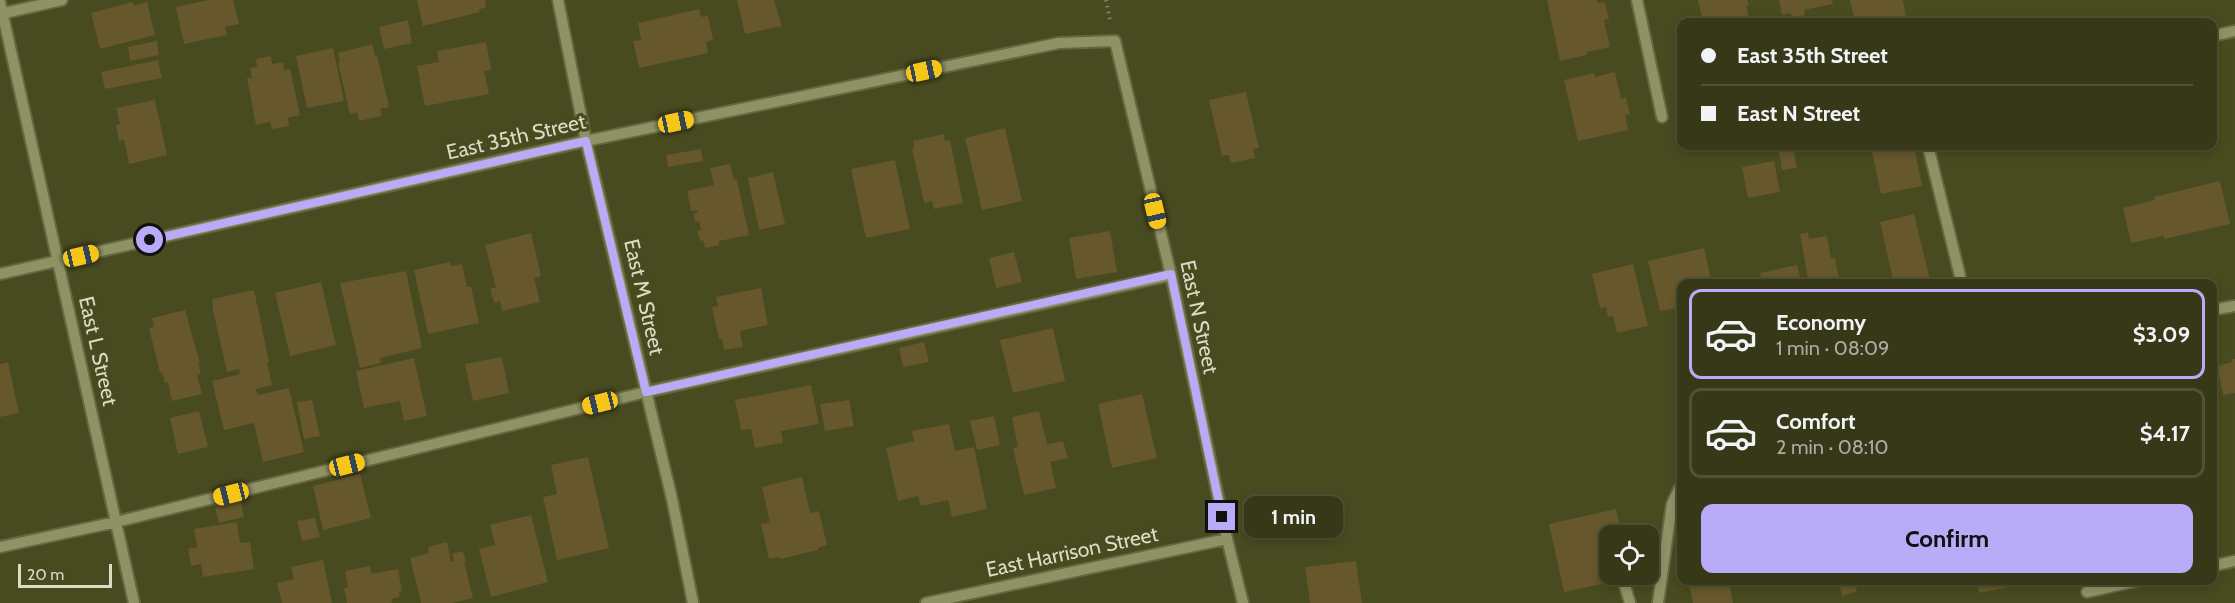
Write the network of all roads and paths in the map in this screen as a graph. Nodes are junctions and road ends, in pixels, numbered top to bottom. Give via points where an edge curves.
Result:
1 (62, 0) edge
2 (558, 0) edge
3 (1637, 0) edge
4 (1, 10) edge
5 (2235, 31) edge
6 (2217, 35) edge
7 (1114, 41) joint
8 (1662, 117) dead end
9 (586, 141) junction
10 (1929, 150) edge
11 (58, 261) junction
12 (0, 274) edge
13 (1171, 274) junction
14 (1961, 279) edge
15 (2235, 306) edge
16 (2217, 309) edge
17 (646, 392) junction
18 (1677, 494) edge
19 (116, 522) junction
20 (1227, 539) junction
21 (0, 547) edge
22 (2235, 561) edge
23 (2217, 565) edge
24 (1625, 585) edge
25 (2118, 585) edge
26 (2087, 592) dead end
27 (134, 603) edge
28 (693, 603) edge
29 (926, 603) edge
30 (1243, 603) edge
31 (1630, 603) edge
32 (1658, 603) edge

1 - 4 street
2 - 9 street, East M Street
3 - 8 street
4 - 11 street, East L Street
5 - 6 street
7 - 9 street, East 35th Street via 1059,43
7 - 13 street, East N Street
9 - 11 street, East 35th Street
9 - 17 street, East M Street
10 - 14 street
11 - 12 street, East 35th Street
11 - 19 street, East L Street
13 - 17 street
13 - 20 street, East N Street
15 - 16 street
17 - 19 street
17 - 28 street, East M Street
18 - 32 street via 1672,504
19 - 21 street
19 - 27 street, East L Street
20 - 29 street, East Harrison Street
20 - 30 street, East N Street
22 - 23 street
24 - 31 street
25 - 26 street

